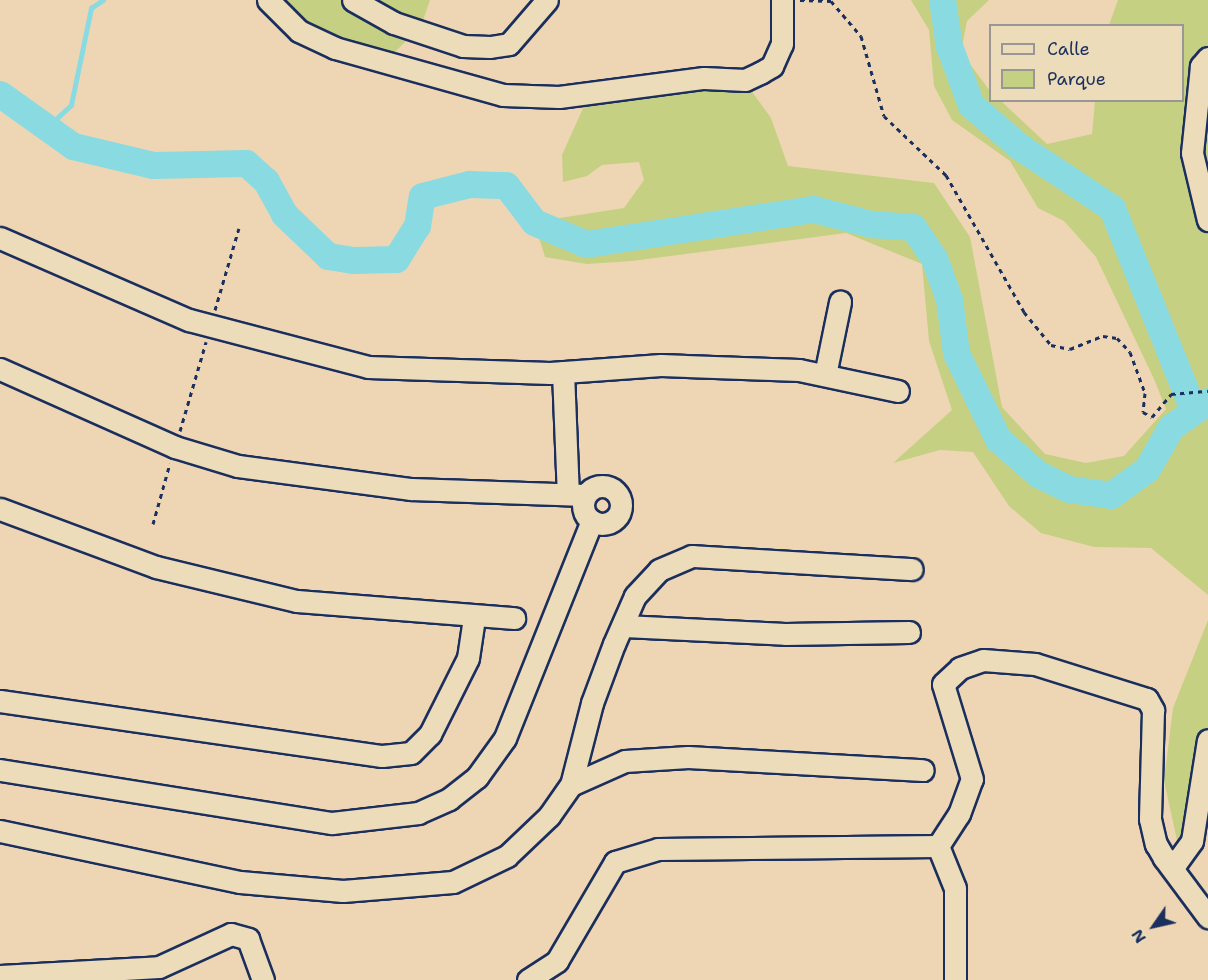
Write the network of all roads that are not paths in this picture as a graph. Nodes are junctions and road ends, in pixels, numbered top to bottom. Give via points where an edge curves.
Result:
1 (268, 0) edge
2 (353, 0) edge
3 (782, 0) edge
4 (542, 2) edge
5 (1208, 58) edge
6 (1208, 220) edge
7 (0, 238) edge
8 (840, 302) dead end
9 (0, 369) edge
10 (563, 372) junction
11 (825, 375) junction
12 (898, 392) dead end
13 (577, 495) junction
14 (0, 509) edge
15 (592, 521) junction
16 (912, 569) dead end
17 (474, 618) junction
18 (514, 618) dead end
19 (624, 626) junction
20 (909, 632) dead end
21 (0, 701) edge
22 (1208, 740) edge
23 (0, 770) edge
24 (923, 770) dead end
25 (571, 785) junction
26 (0, 831) edge
27 (938, 846) junction
28 (1164, 858) junction
29 (1208, 917) edge
30 (0, 976) edge
31 (263, 980) edge
32 (528, 980) edge
33 (955, 980) edge

1 - 3 street via 299,31 346,51 503,95 559,97 752,77 778,56
2 - 4 street via 394,23 463,46 481,47 509,44
5 - 6 street via 1201,66 1192,153
7 - 10 street via 210,327 368,367
8 - 11 street
9 - 13 street via 175,447 238,466 411,489
10 - 11 street via 661,365
10 - 13 street
11 - 12 street
13 - 15 street
13 - 15 street via 601,486 618,495 618,514 611,521
14 - 17 street via 156,567 297,601
15 - 23 street via 505,738 477,777 428,808 332,823
16 - 19 street via 692,556 659,570 635,596
17 - 18 street
17 - 21 street via 468,658 430,734 411,753 382,756
19 - 20 street via 785,634
19 - 25 street via 592,703
22 - 28 street via 1192,841 1176,863
24 - 25 street via 688,757 625,761
25 - 26 street via 549,816 507,856 453,882 343,891 240,882
27 - 28 street via 959,814 972,779 943,684 960,668 983,660 1035,664 1096,679 1147,699 1153,710 1150,819
27 - 32 street via 658,849 615,862 557,961
27 - 33 street via 955,888
28 - 29 street
30 - 31 street via 159,967 231,934 248,939

